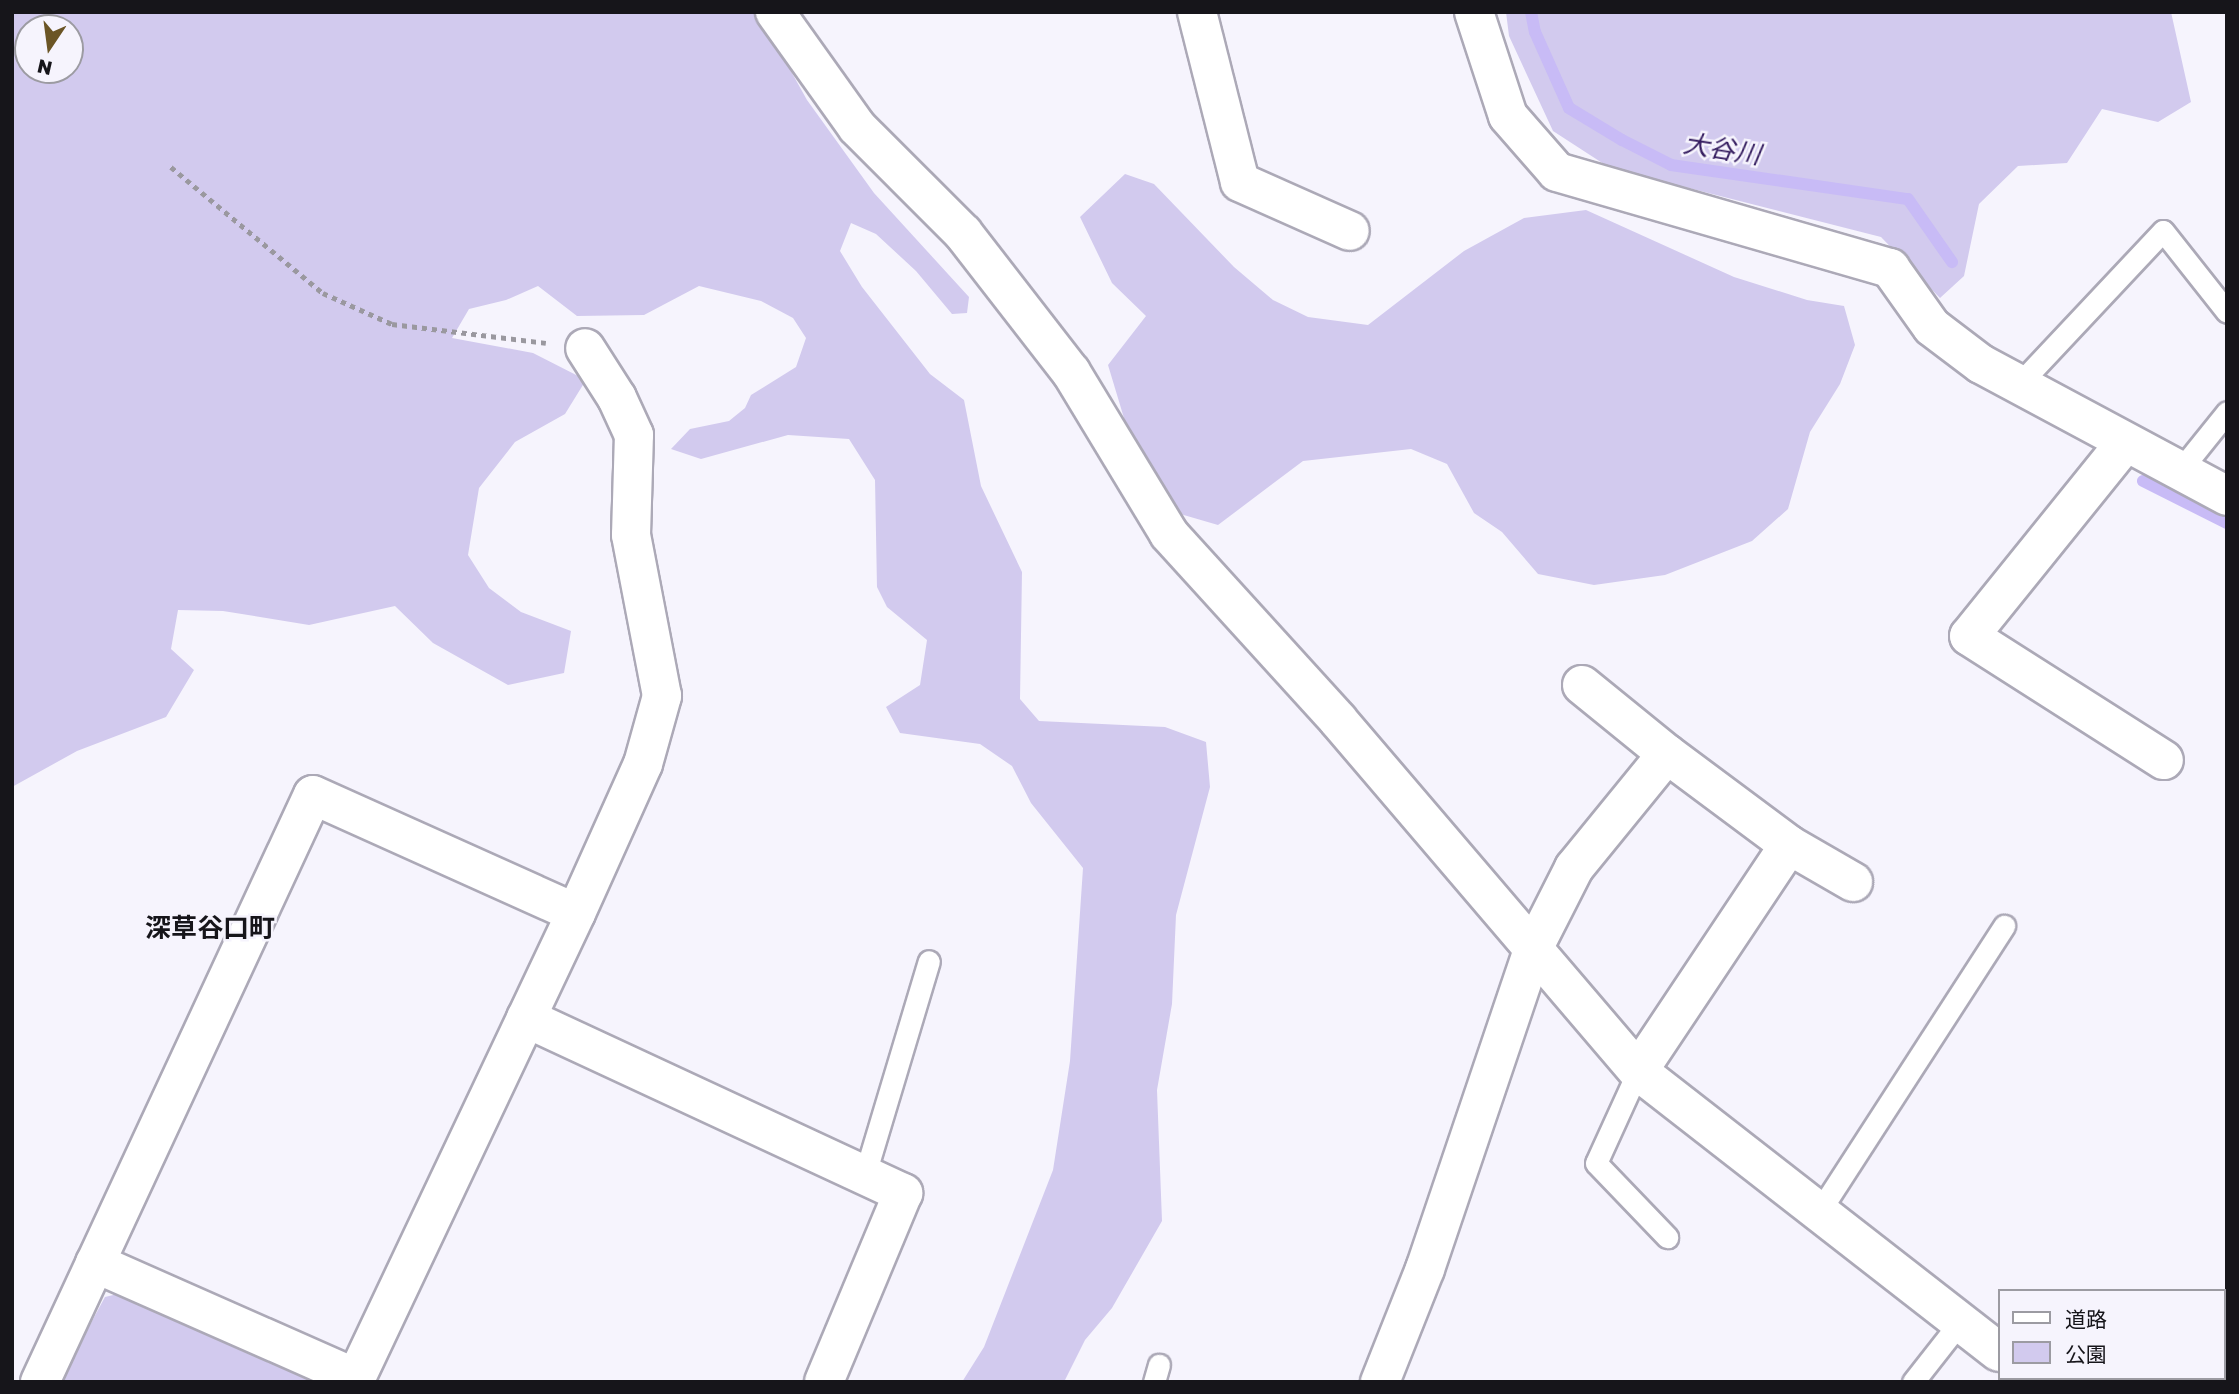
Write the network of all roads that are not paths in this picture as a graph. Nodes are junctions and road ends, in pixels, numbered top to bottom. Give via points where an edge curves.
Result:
1 (775, 12) edge
2 (1197, 12) edge
3 (1474, 12) edge
4 (1350, 231) dead end
5 (2227, 312) edge
6 (585, 348) road end
7 (2021, 382) junction
8 (2227, 412) edge
9 (2116, 455) junction
10 (2178, 473) junction
11 (2227, 496) edge
12 (1582, 685) dead end
13 (1667, 754) junction
14 (2164, 760) dead end
15 (1789, 845) junction
16 (1853, 882) dead end
17 (576, 913) junction
18 (2004, 926) dead end
19 (1534, 947) junction
20 (929, 961) dead end
21 (526, 1018) junction
22 (1638, 1071) junction
23 (865, 1174) junction
24 (1819, 1212) junction
25 (1667, 1237) dead end
26 (95, 1263) junction
27 (1960, 1322) junction
28 (1997, 1350) edge
29 (355, 1380) edge
30 (40, 1382) edge
31 (824, 1382) edge
32 (1380, 1382) edge
33 (1913, 1382) edge

1 - 19 street via 857,127 963,233 1071,372 1169,534
2 - 4 street via 1240,182
3 - 7 street via 1508,116 1557,172 1890,268 1932,327 1981,364
5 - 7 lane via 2163,231
6 - 17 street via 634,435 631,536 662,695 643,764
7 - 9 street
8 - 10 lane
9 - 10 street
9 - 14 street via 1969,636
10 - 11 street
12 - 13 street
13 - 15 street
13 - 19 street via 1574,868
15 - 16 street
15 - 22 street
17 - 21 street
17 - 26 street via 313,795
18 - 24 lane
19 - 22 street
19 - 32 street via 1425,1269
20 - 23 lane
21 - 23 street
21 - 29 street
22 - 24 street
22 - 25 lane via 1596,1163
23 - 31 street via 903,1193
24 - 27 street
26 - 29 street
26 - 30 street
27 - 28 street
27 - 33 lane

